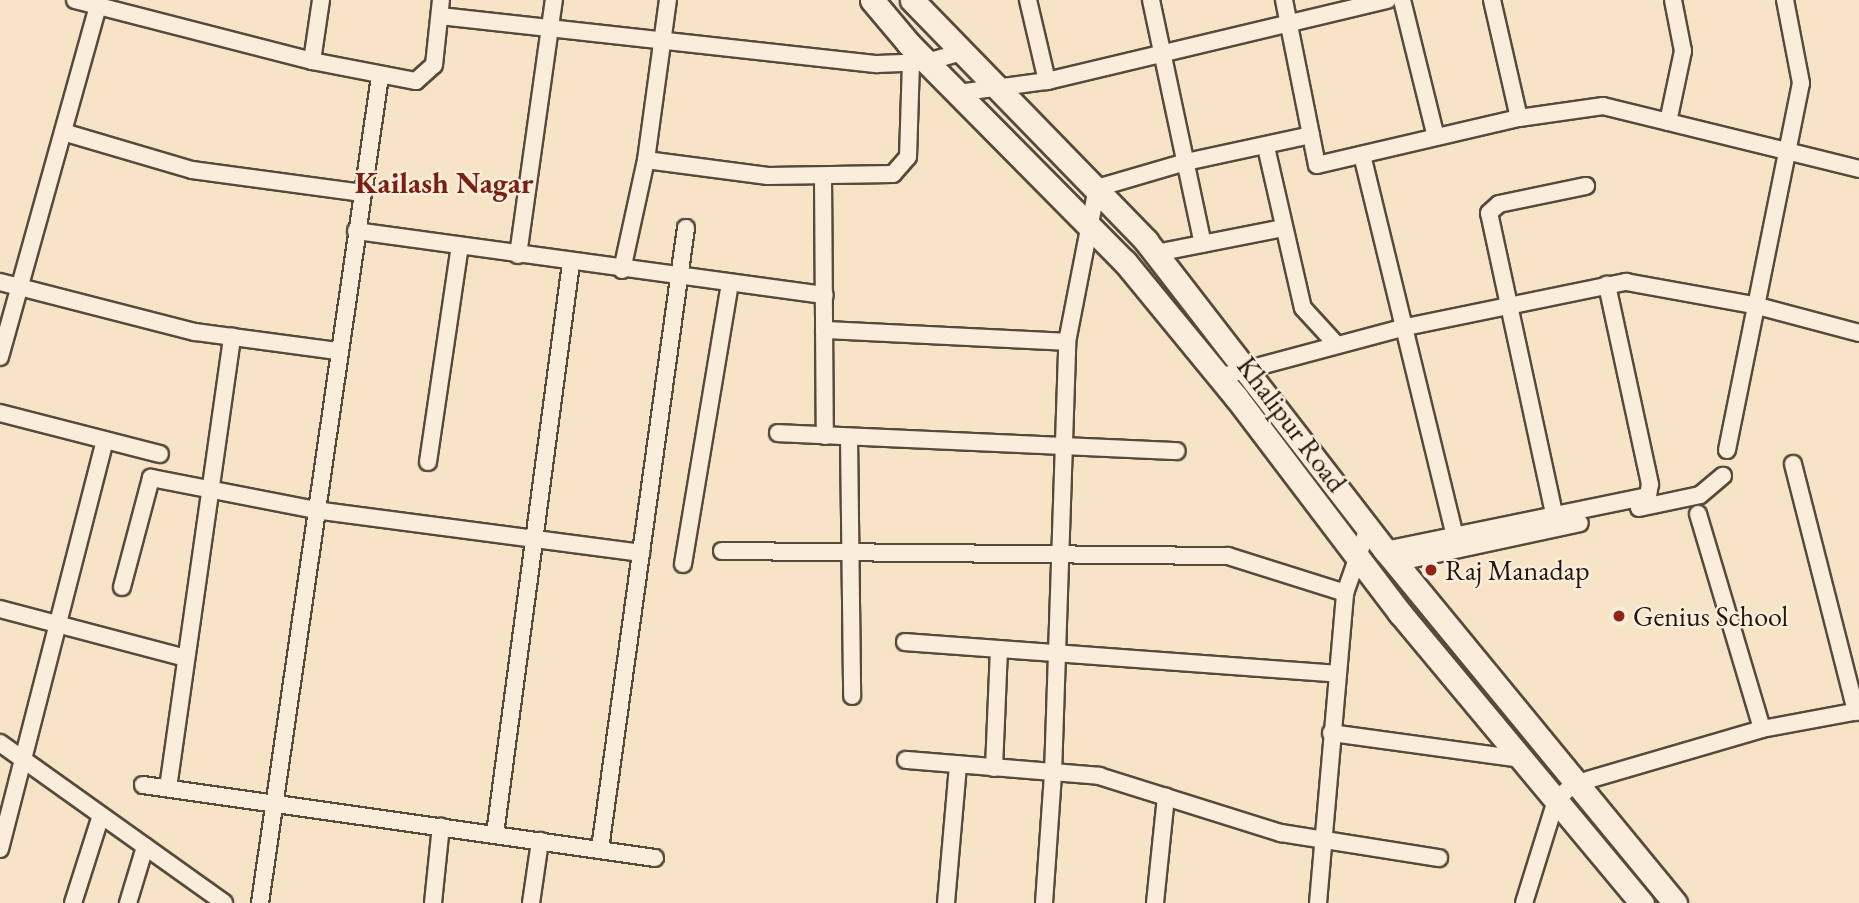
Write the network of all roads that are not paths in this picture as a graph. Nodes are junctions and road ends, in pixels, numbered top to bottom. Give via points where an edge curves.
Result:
1 (75, 0) edge
2 (321, 0) edge
3 (554, 0) edge
4 (668, 0) edge
5 (873, 0) edge
6 (912, 0) edge
7 (1028, 0) edge
8 (1151, 0) edge
9 (1284, 0) edge
10 (1388, 0) edge
11 (1402, 0) edge
12 (1492, 0) edge
13 (1673, 0) edge
14 (1785, 0) edge
15 (99, 3) edge
16 (440, 8) edge
17 (1289, 25) junction
18 (550, 31) junction
19 (660, 42) junction
20 (963, 52) junction
21 (1163, 54) junction
22 (312, 61) junction
23 (919, 63) junction
24 (380, 76) junction
25 (1047, 81) junction
26 (999, 88) junction
27 (957, 93) junction
28 (1519, 118) junction
29 (1668, 122) junction
30 (63, 132) junction
31 (1311, 135) junction
32 (1436, 137) junction
33 (1266, 147) junction
34 (1786, 151) junction
35 (1362, 155) junction
36 (646, 160) junction
37 (1186, 162) junction
38 (1859, 169) edge
39 (823, 176) junction
40 (1587, 186) dead end
41 (1097, 188) junction
42 (362, 193) junction
43 (1087, 221) junction
44 (686, 228) dead end
45 (1284, 228) junction
46 (356, 231) junction
47 (1203, 244) junction
48 (460, 246) junction
49 (1156, 253) junction
50 (518, 255) junction
51 (571, 263) junction
52 (622, 270) junction
53 (680, 279) junction
54 (0, 282) edge
55 (730, 284) junction
56 (1607, 285) junction
57 (19, 287) junction
58 (825, 295) junction
59 (1754, 305) junction
60 (1510, 306) junction
61 (1406, 327) junction
62 (824, 330) junction
63 (1859, 333) edge
64 (232, 337) junction
65 (1067, 342) junction
66 (1337, 345) junction
67 (337, 351) junction
68 (0, 357) edge
69 (1247, 368) junction
70 (1219, 377) junction
71 (0, 413) edge
72 (778, 433) dead end
73 (825, 436) junction
74 (849, 437) junction
75 (105, 440) junction
76 (1061, 446) junction
77 (1727, 450) dead end
78 (1177, 452) dead end
79 (160, 454) dead end
80 (428, 462) dead end
81 (1793, 464) dead end
82 (1723, 476) dead end
83 (210, 490) junction
84 (315, 510) junction
85 (1698, 514) dead end
86 (1555, 517) junction
87 (1368, 528) junction
88 (1455, 536) junction
89 (533, 539) junction
90 (722, 551) dead end
91 (851, 551) junction
92 (1059, 551) junction
93 (641, 553) junction
94 (1390, 556) junction
95 (1356, 559) junction
96 (683, 565) dead end
97 (122, 587) dead end
98 (1345, 593) junction
99 (0, 609) edge
100 (58, 624) junction
101 (905, 642) dead end
102 (999, 649) junction
103 (1056, 653) junction
104 (186, 658) junction
105 (1338, 674) junction
106 (852, 696) dead end
107 (1857, 711) edge
108 (1762, 729) junction
109 (1331, 733) junction
110 (0, 743) edge
111 (1521, 759) junction
112 (24, 760) junction
113 (906, 760) dead end
114 (958, 765) junction
115 (994, 768) junction
116 (1053, 774) junction
117 (1574, 784) junction
118 (143, 785) dead end
119 (168, 788) junction
120 (1166, 797) junction
121 (1556, 800) junction
122 (275, 801) junction
123 (101, 815) junction
124 (441, 826) junction
125 (495, 834) junction
126 (540, 841) junction
127 (1321, 841) junction
128 (145, 847) junction
129 (0, 849) edge
130 (600, 849) junction
131 (655, 858) dead end
132 (1439, 858) dead end
133 (73, 903) edge
134 (128, 903) edge
135 (224, 903) edge
136 (260, 903) edge
137 (433, 903) edge
138 (531, 903) edge
139 (946, 903) edge
140 (1044, 903) edge
141 (1155, 903) edge
142 (1318, 903) edge
143 (1524, 903) edge
144 (1642, 903) edge
145 (1675, 903) edge

1 - 15 street
2 - 22 street
3 - 18 street
4 - 19 street
5 - 23 street, Khalipur Road
6 - 20 street, Khalipur Road
7 - 25 street
8 - 21 street
9 - 17 street
10 - 17 street
11 - 32 street
12 - 28 street
13 - 29 street via 1683,51
14 - 34 street via 1801,83
15 - 22 street
15 - 30 street
16 - 18 street
16 - 24 street via 434,65 426,76 416,81
17 - 21 street
17 - 31 street
18 - 19 street
18 - 50 street
19 - 23 street via 877,64
19 - 36 street
20 - 23 street
20 - 26 street, Khalipur Road
21 - 25 street
21 - 37 street
22 - 24 street
23 - 27 street, Khalipur Road
23 - 39 street via 908,158 901,170
24 - 42 street
25 - 26 street
26 - 27 street
26 - 41 street, Khalipur Road
27 - 43 street, Khalipur Road
28 - 29 street via 1603,106
28 - 32 street
29 - 34 street
30 - 42 street via 192,170
30 - 57 street
31 - 33 street
31 - 35 street via 1317,165
32 - 35 street
33 - 37 street
33 - 45 street
34 - 38 street
34 - 59 street
35 - 61 street
36 - 39 street via 768,176
36 - 52 street
37 - 41 street
37 - 47 street
39 - 58 street
40 - 60 street via 1492,209 1489,218
41 - 43 street
41 - 49 street, Khalipur Road
42 - 46 street
43 - 65 street
43 - 70 street, Khalipur Road
44 - 53 street
45 - 47 street
45 - 66 street via 1303,308
46 - 48 street
46 - 67 street
47 - 49 street
48 - 50 street
48 - 80 street
49 - 69 street, Khalipur Road
50 - 51 street
51 - 52 street
51 - 89 street
52 - 53 street
53 - 55 street
53 - 93 street
54 - 57 street
55 - 58 street
55 - 96 street
56 - 59 street via 1643,284
56 - 60 street
56 - 86 street via 1650,491 1642,500
57 - 64 street via 194,332
57 - 68 street
58 - 62 street
59 - 63 street
59 - 77 street
60 - 61 street
60 - 86 street
61 - 66 street
61 - 88 street
62 - 65 street
62 - 73 street
64 - 67 street
64 - 83 street
65 - 76 street
66 - 69 street
67 - 84 street
69 - 70 street
69 - 87 street, Khalipur Road
70 - 95 street, Khalipur Road
71 - 75 street
72 - 73 street
73 - 74 street
74 - 76 street
74 - 91 street
75 - 79 street
75 - 100 street
76 - 78 street
76 - 92 street
81 - 107 street
82 - 94 street via 1700,495
83 - 84 street
83 - 97 street via 150,478
83 - 104 street
84 - 89 street
84 - 122 street
85 - 108 street
86 - 88 street
87 - 94 street, Khalipur Road
87 - 95 street
88 - 94 street
89 - 93 street
89 - 125 street
90 - 91 street
91 - 92 street
91 - 106 street
92 - 98 street via 1228,556
92 - 103 street
93 - 130 street
94 - 117 street, Khalipur Road
95 - 98 street
95 - 111 street, Khalipur Road
98 - 105 street
99 - 100 street
100 - 104 street
100 - 112 street
101 - 102 street
102 - 103 street
102 - 115 street
103 - 105 street
103 - 116 street
104 - 119 street
105 - 109 street
107 - 108 street
108 - 117 street
109 - 111 street
109 - 127 street
110 - 112 street
111 - 121 street, Khalipur Road
112 - 123 street
112 - 129 street
113 - 114 street
114 - 115 street
114 - 139 street
115 - 116 street
116 - 120 street via 1126,781
116 - 140 street
117 - 121 street
117 - 145 street, Khalipur Road
118 - 119 street
119 - 122 street
120 - 127 street via 1235,821
120 - 141 street
121 - 143 street
121 - 144 street, Khalipur Road
122 - 124 street
122 - 136 street
123 - 128 street
123 - 133 street
124 - 125 street
124 - 137 street
125 - 126 street
126 - 130 street
126 - 138 street
127 - 132 street
127 - 142 street
128 - 134 street
128 - 135 street
130 - 131 street

